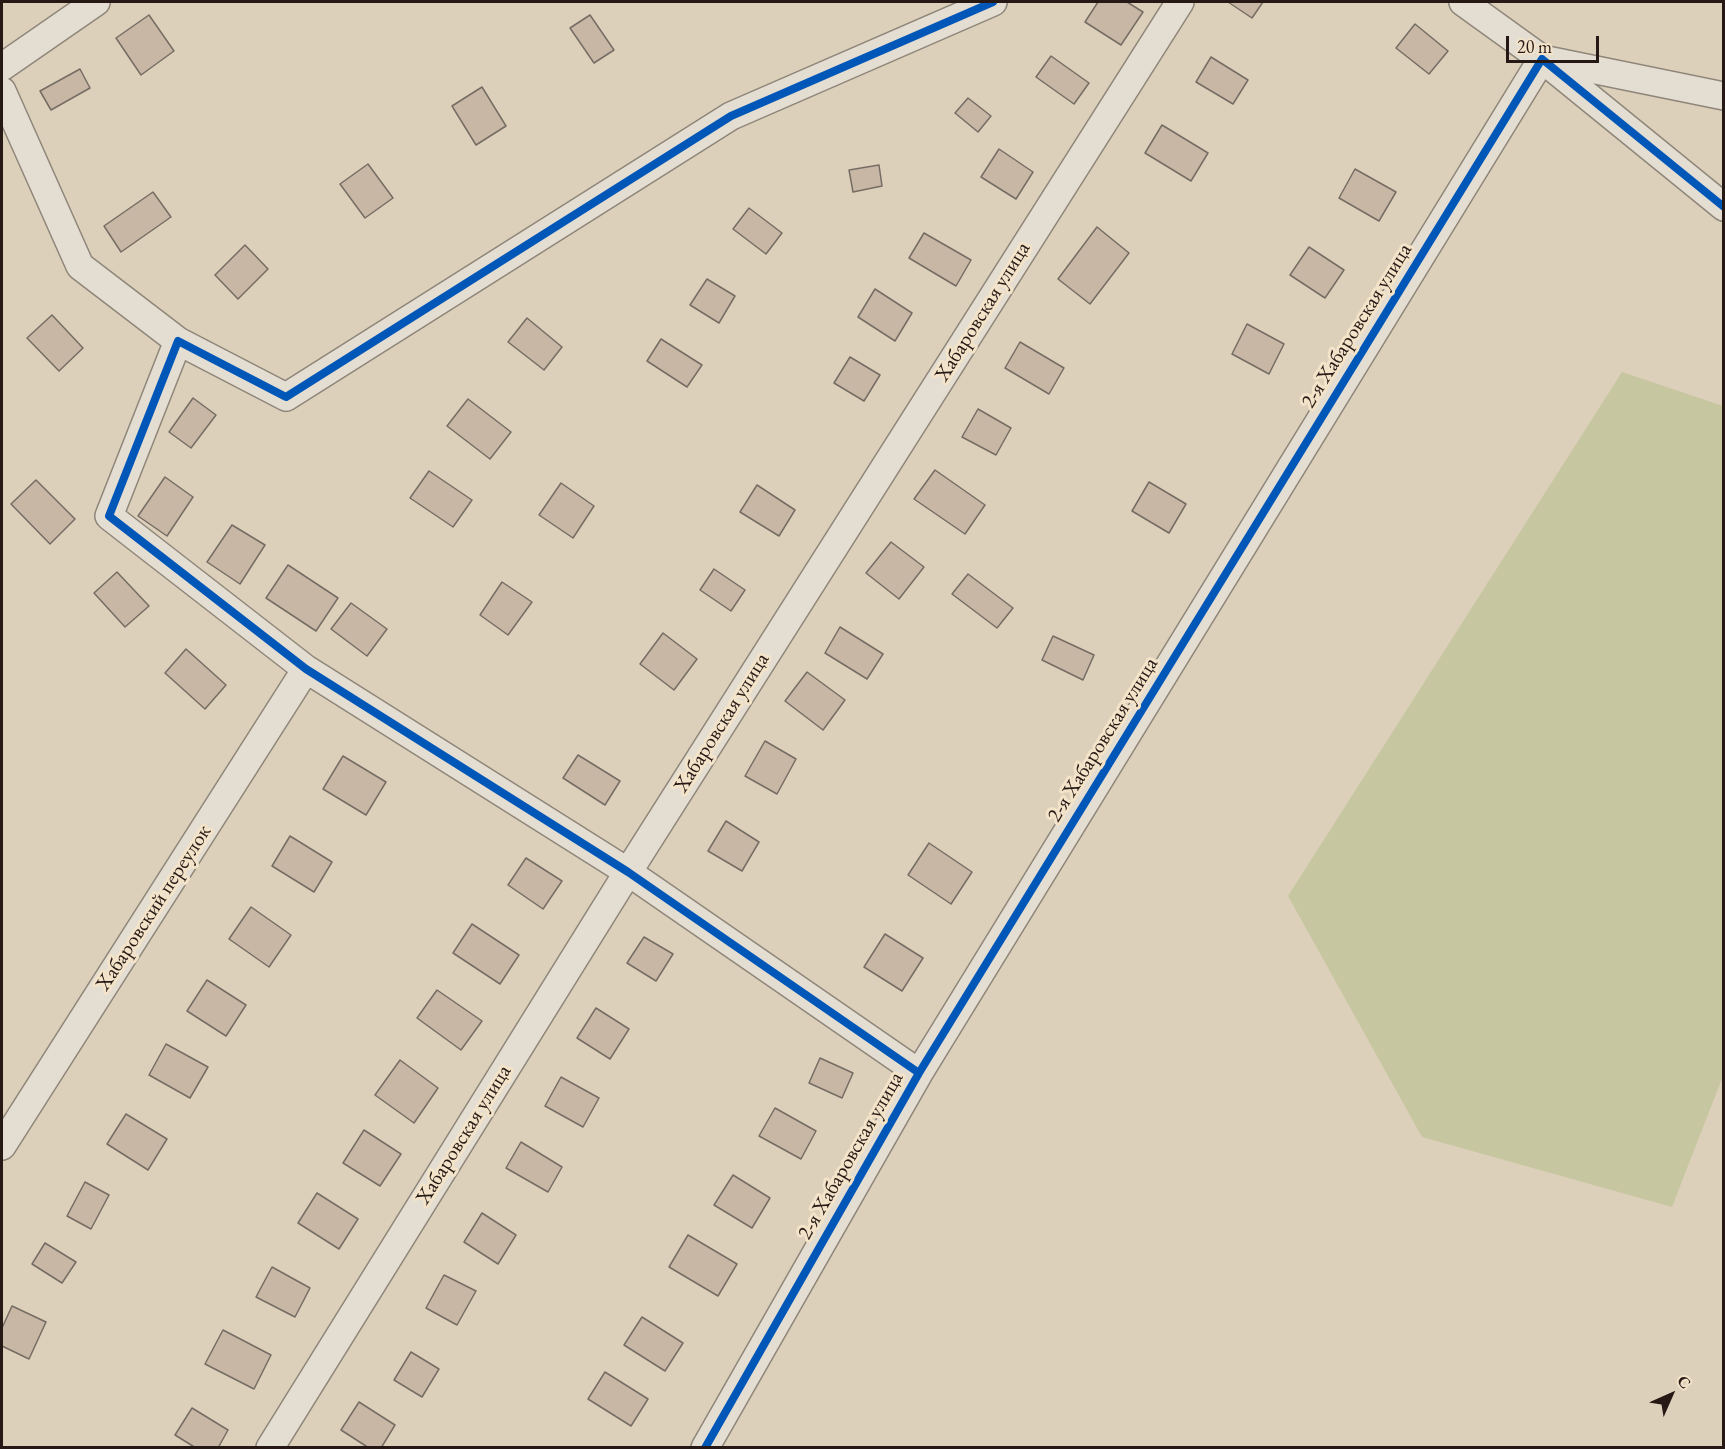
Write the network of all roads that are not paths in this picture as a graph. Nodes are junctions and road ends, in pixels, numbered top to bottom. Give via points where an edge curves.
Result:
1 (96, 2) edge
2 (993, 2) edge
3 (1180, 2) edge
4 (1463, 2) edge
5 (1542, 59) junction
6 (2, 67) edge
7 (2, 91) edge
8 (1724, 96) edge
9 (1724, 207) edge
10 (178, 341) junction
11 (306, 669) junction
12 (628, 872) junction
13 (919, 1074) junction
14 (2, 1146) edge
15 (270, 1448) edge
16 (705, 1448) edge

1 - 6 street
2 - 10 street via 731,116 286,397
3 - 12 street, Хабаровская улица
4 - 5 street
5 - 8 street
5 - 9 street
5 - 13 street, 2-я Хабаровская улица
7 - 10 street via 80,266
10 - 11 street via 109,516
11 - 12 street
11 - 14 street, Хабаровский переулок
12 - 13 street
12 - 15 street, Хабаровская улица
13 - 16 street, 2-я Хабаровская улица

